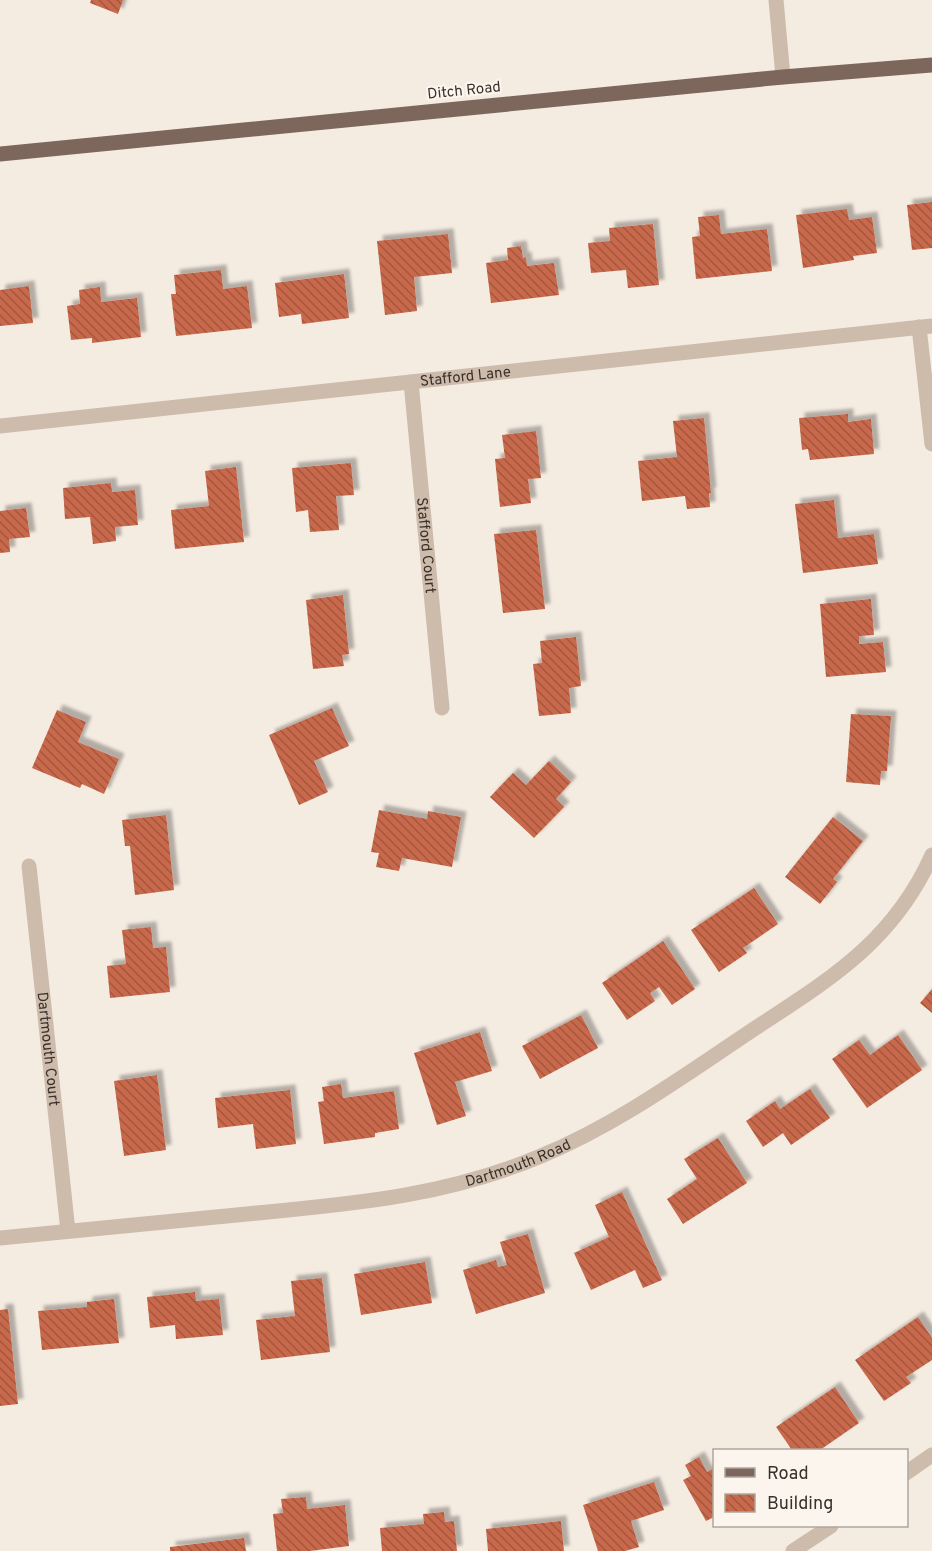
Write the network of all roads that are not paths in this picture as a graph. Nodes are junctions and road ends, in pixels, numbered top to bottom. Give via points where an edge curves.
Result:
1 (776, 0) edge
2 (932, 64) edge
3 (783, 77) junction
4 (0, 154) edge
5 (926, 326) edge
6 (411, 382) junction
7 (0, 426) edge
8 (932, 444) edge
9 (442, 708) dead end
10 (932, 855) edge
11 (30, 866) dead end
12 (68, 1231) junction
13 (0, 1238) edge
14 (932, 1455) edge
15 (908, 1472) edge
16 (829, 1527) edge
17 (793, 1551) edge

1 - 3 street
2 - 3 main road, Ditch Road
3 - 4 main road, Ditch Road
5 - 6 street, Stafford Lane
5 - 8 street
6 - 7 street, Stafford Lane
6 - 9 street, Stafford Court
10 - 12 street, Dartmouth Road via 922,878 888,927 835,975 628,1113 541,1156 474,1180 393,1198
11 - 12 street, Dartmouth Court
12 - 13 street, Dartmouth Road
14 - 15 street
16 - 17 street

